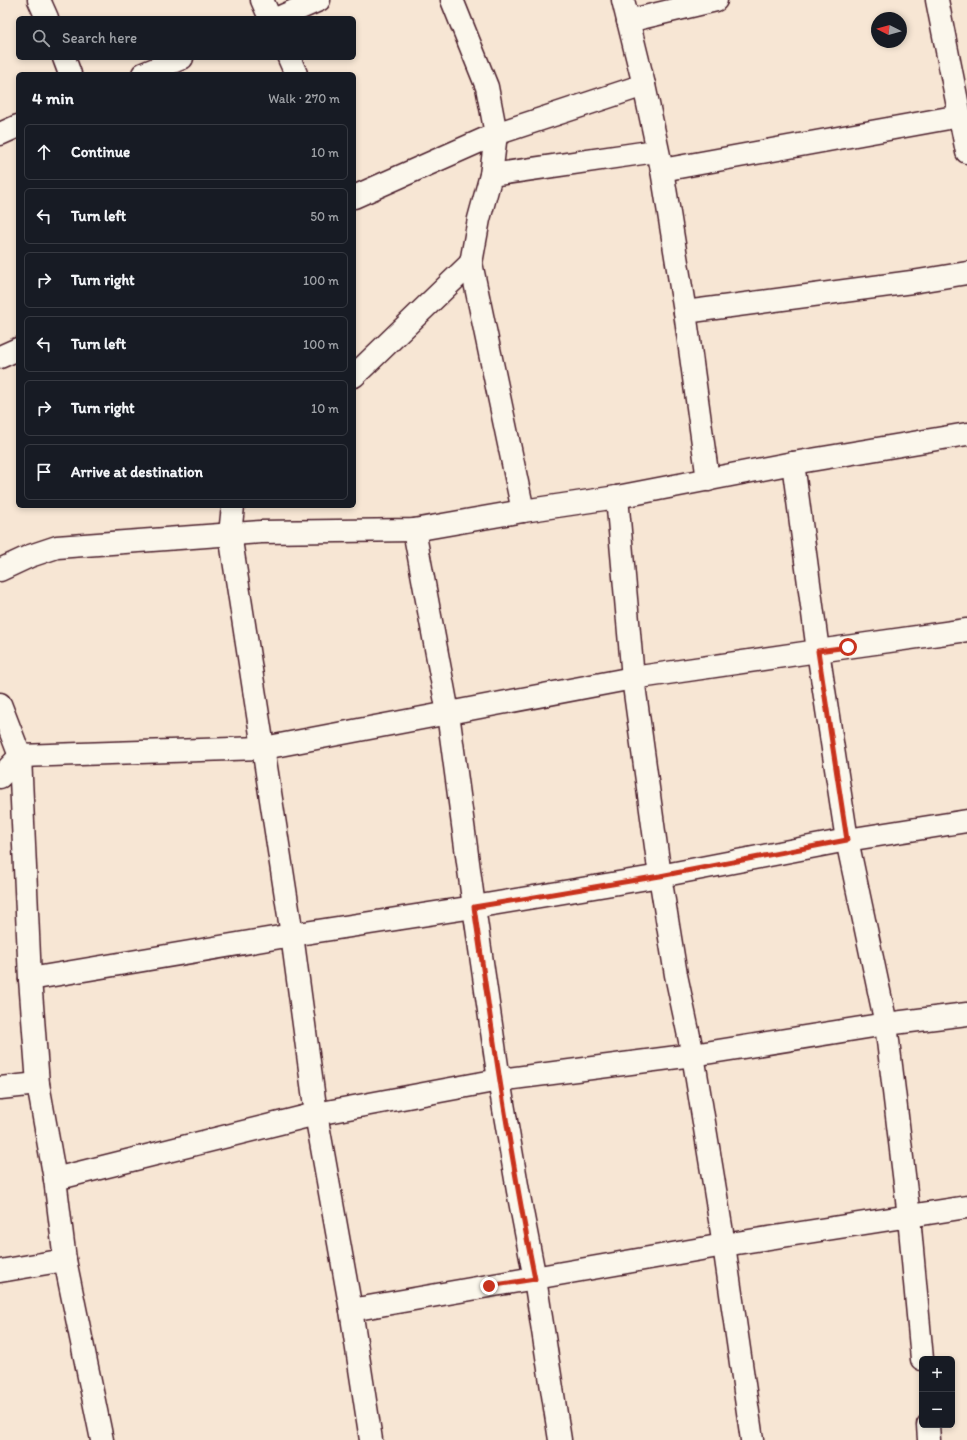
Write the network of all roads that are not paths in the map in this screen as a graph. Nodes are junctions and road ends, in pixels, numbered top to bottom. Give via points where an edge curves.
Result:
1 (39, 0) edge
2 (262, 0) edge
3 (319, 0) edge
4 (452, 0) edge
5 (623, 0) edge
6 (716, 0) edge
7 (937, 0) edge
8 (46, 16) edge
9 (269, 16) edge
10 (283, 16) edge
11 (628, 21) junction
12 (65, 60) edge
13 (177, 60) edge
14 (290, 60) edge
15 (69, 72) edge
16 (148, 72) edge
17 (295, 72) edge
18 (644, 85) junction
19 (960, 116) junction
20 (16, 127) edge
21 (0, 134) edge
22 (496, 134) junction
23 (967, 152) edge
24 (659, 161) junction
25 (490, 175) junction
26 (356, 195) edge
27 (471, 263) junction
28 (967, 273) edge
29 (685, 312) junction
30 (16, 350) edge
31 (0, 357) edge
32 (356, 374) edge
33 (967, 434) edge
34 (793, 463) junction
35 (708, 480) junction
36 (617, 497) junction
37 (233, 508) edge
38 (523, 511) junction
39 (414, 530) junction
40 (230, 534) junction
41 (0, 570) edge
42 (967, 630) edge
43 (818, 651) junction
44 (632, 678) junction
45 (0, 704) edge
46 (448, 713) junction
47 (264, 748) junction
48 (20, 756) junction
49 (0, 777) edge
50 (967, 821) edge
51 (847, 840) junction
52 (660, 876) junction
53 (474, 907) junction
54 (292, 935) junction
55 (30, 980) junction
56 (967, 1014) edge
57 (886, 1024) junction
58 (693, 1055) junction
59 (499, 1080) junction
60 (38, 1084) junction
61 (0, 1088) edge
62 (316, 1114) junction
63 (55, 1179) junction
64 (967, 1207) edge
65 (909, 1217) junction
66 (724, 1245) junction
67 (65, 1260) junction
68 (0, 1271) edge
69 (535, 1279) junction
70 (351, 1310) junction
71 (922, 1356) edge
72 (928, 1428) edge
73 (102, 1440) edge
74 (371, 1440) edge
75 (560, 1440) edge
76 (752, 1440) edge
77 (929, 1440) edge

1 - 8 street
2 - 9 street
3 - 10 street
4 - 22 street via 487,87
5 - 11 street
6 - 11 street
7 - 19 street
11 - 18 street
12 - 15 street
13 - 16 street
14 - 17 street
18 - 22 street
18 - 24 street
19 - 23 street
19 - 24 street
20 - 21 street
22 - 25 street
22 - 26 street
24 - 25 street
24 - 29 street
25 - 27 street
27 - 32 street
27 - 38 street
28 - 29 street
29 - 35 street
30 - 31 street
33 - 34 street
34 - 35 street
34 - 43 street
35 - 36 street
36 - 38 street
36 - 44 street
37 - 40 street
38 - 39 street
39 - 40 street
39 - 46 street
40 - 41 street via 57,547
40 - 47 street
42 - 43 street
43 - 44 street
43 - 51 street
44 - 46 street
44 - 52 street
45 - 48 street
46 - 47 street
46 - 53 street
47 - 48 street
47 - 54 street
48 - 49 street
48 - 55 street
50 - 51 street
51 - 52 street
51 - 57 street
52 - 53 street
52 - 58 street via 676,975
53 - 54 street
53 - 59 street
54 - 55 street
54 - 62 street
55 - 60 street
56 - 57 street
57 - 58 street
57 - 65 street
58 - 59 street
58 - 66 street
59 - 62 street
59 - 69 street
60 - 61 street
60 - 63 street
62 - 63 street
62 - 70 street
63 - 67 street
64 - 65 street
65 - 66 street
65 - 71 street
66 - 69 street
66 - 76 street
67 - 68 street
67 - 73 street
69 - 70 street
69 - 75 street
70 - 74 street
72 - 77 street

